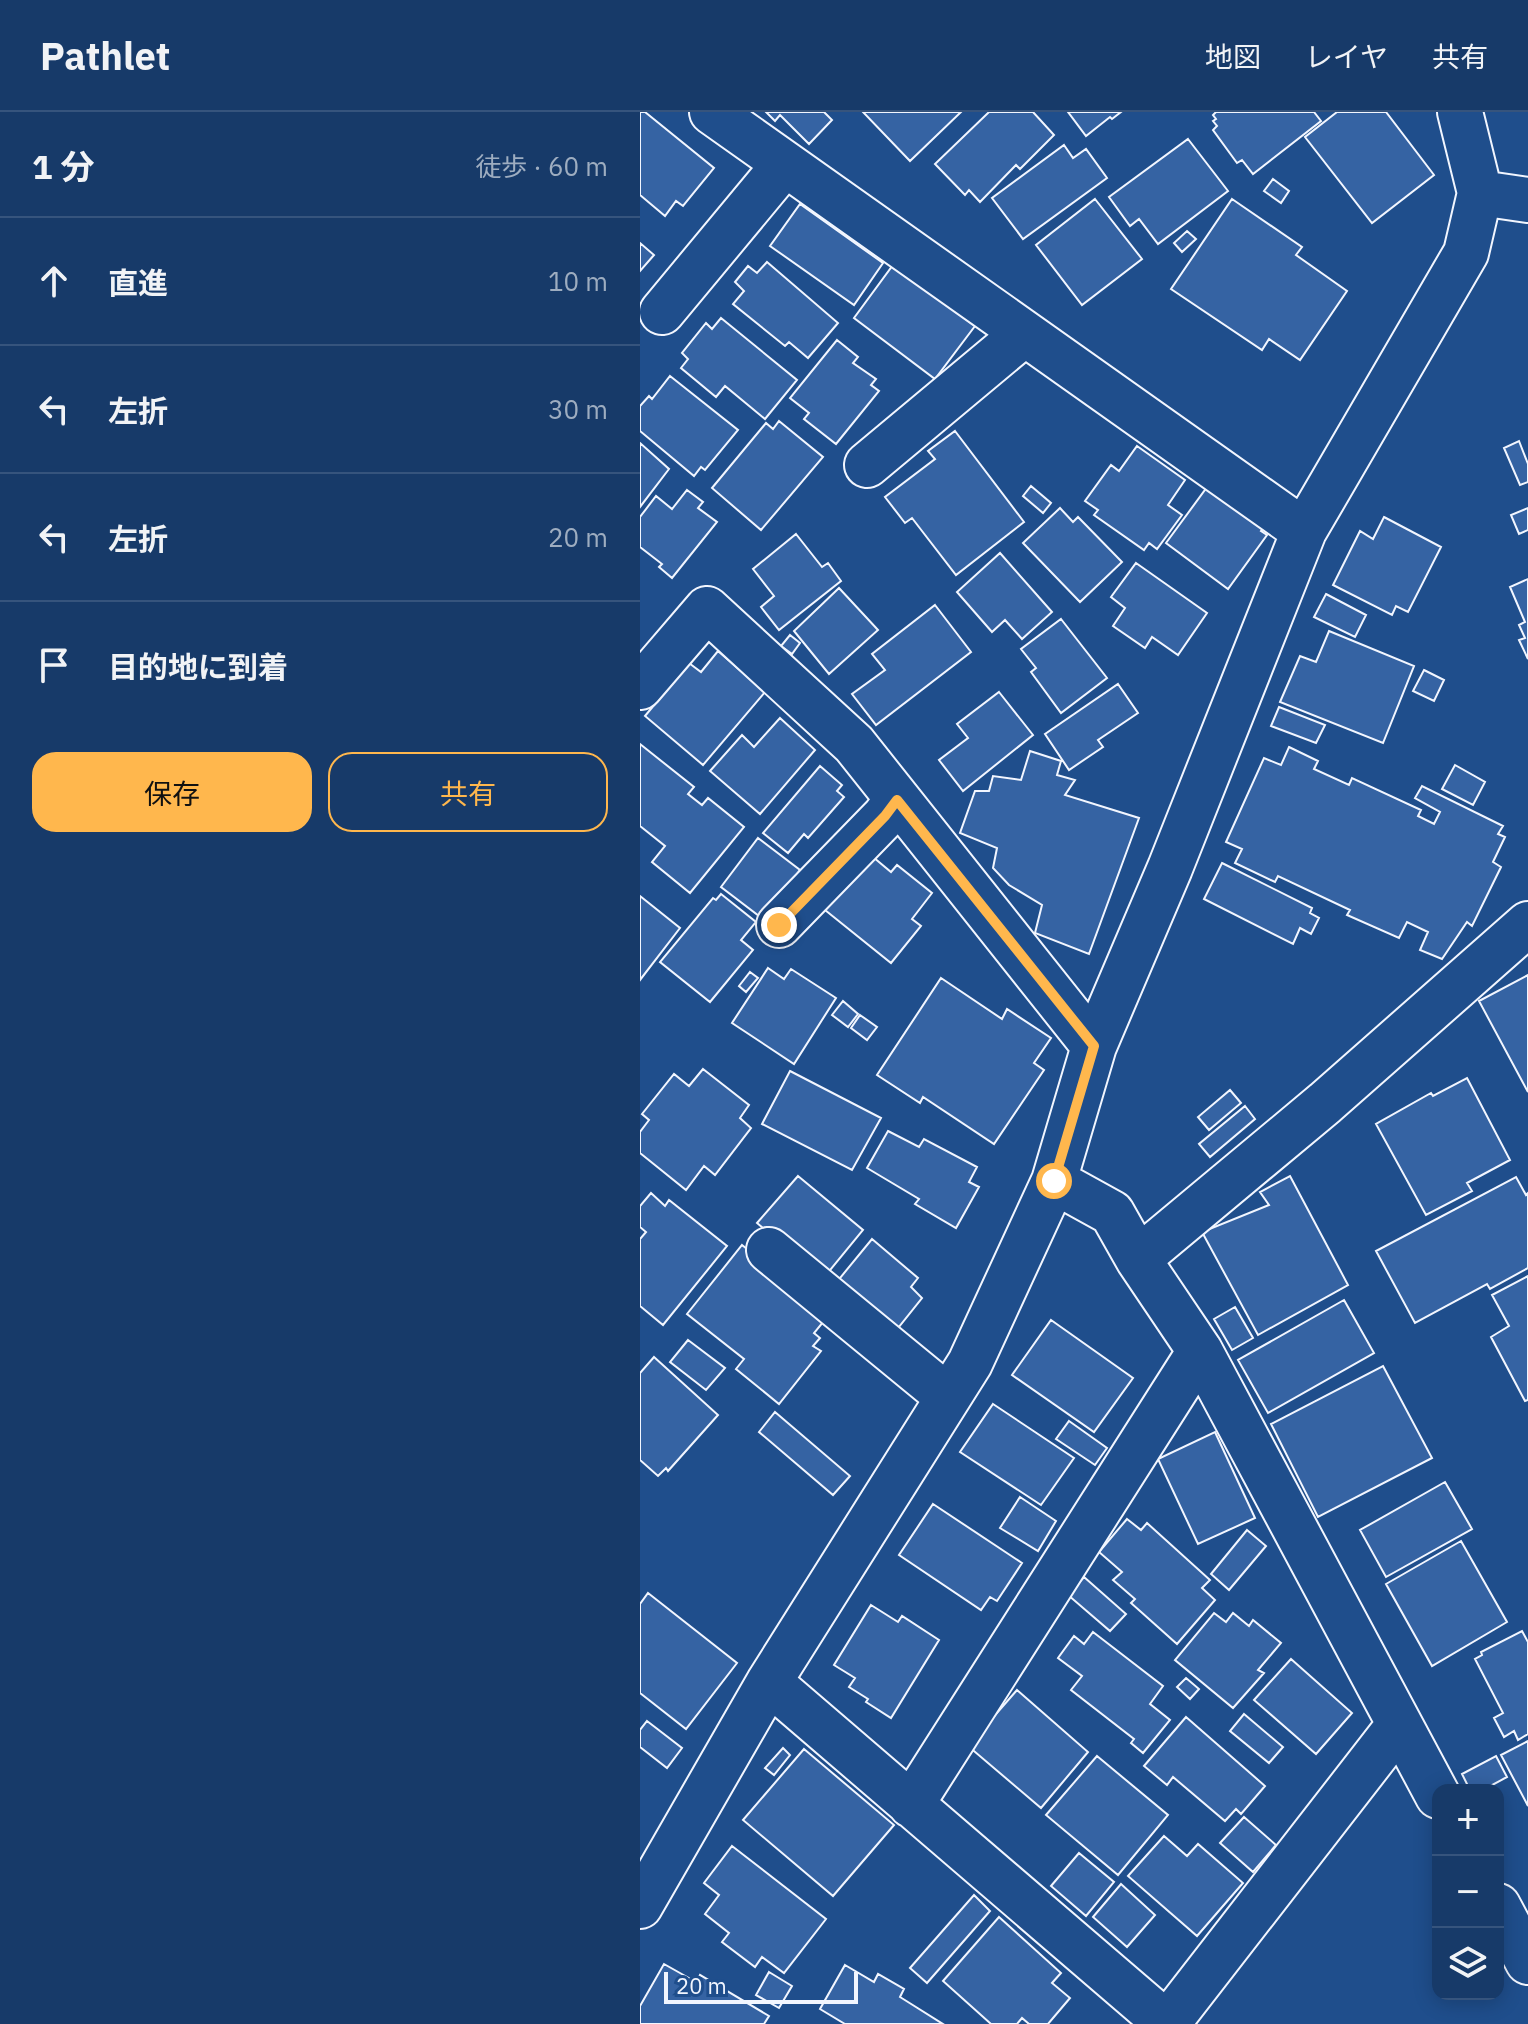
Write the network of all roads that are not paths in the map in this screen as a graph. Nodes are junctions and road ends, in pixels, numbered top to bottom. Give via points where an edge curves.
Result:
1 (712, 112) edge
2 (1460, 112) edge
3 (784, 165) junction
4 (1480, 193) junction
5 (1528, 200) edge
6 (662, 312) dead end
7 (1024, 334) junction
8 (867, 465) dead end
9 (1304, 531) junction
10 (648, 663) edge
11 (897, 800) junction
12 (1528, 924) edge
13 (779, 925) dead end
14 (1094, 1046) junction
15 (1054, 1181) junction
16 (769, 1250) dead end
17 (1138, 1259) junction
18 (1200, 1351) junction
19 (948, 1397) junction
20 (769, 1682) junction
21 (1399, 1725) junction
22 (1432, 1785) edge
23 (911, 1805) junction
24 (640, 1906) edge
25 (1504, 1917) edge
26 (1528, 1962) edge
27 (1167, 2024) edge

1 - 3 street
2 - 4 street
3 - 6 street
3 - 7 street
4 - 5 street
4 - 9 street via 1466,253
7 - 8 street
7 - 9 street
9 - 14 street
10 - 11 street via 707,609 854,744
11 - 13 street
11 - 14 street
12 - 17 street
14 - 15 street
15 - 17 street via 1112,1213
15 - 19 street via 970,1363
16 - 19 street
17 - 18 street
18 - 21 street
18 - 23 street
19 - 20 street
20 - 23 street
20 - 24 street
21 - 22 street
21 - 27 street
23 - 27 street
25 - 26 street

